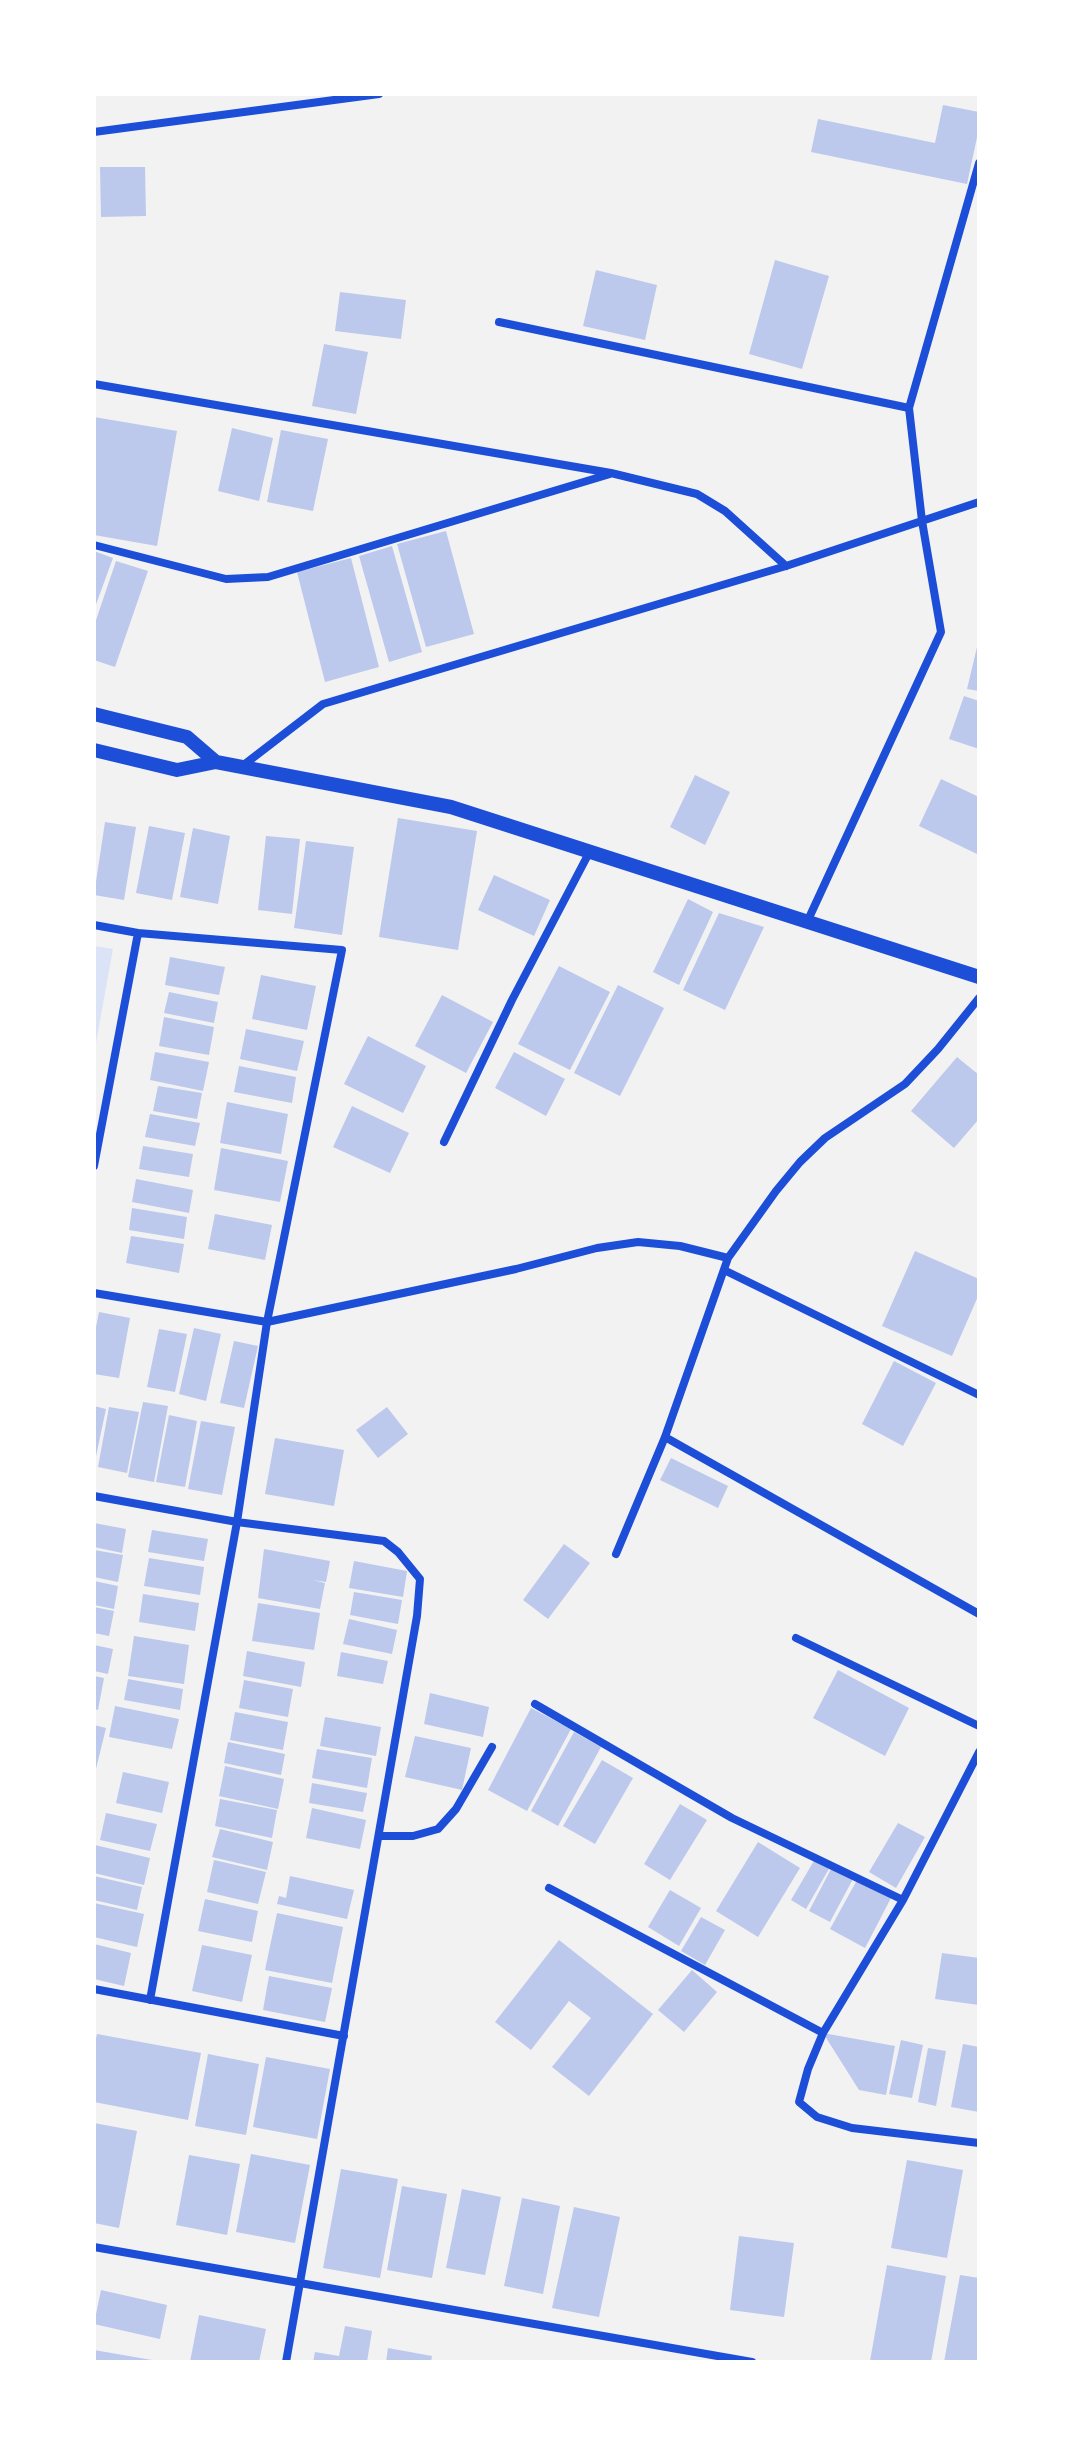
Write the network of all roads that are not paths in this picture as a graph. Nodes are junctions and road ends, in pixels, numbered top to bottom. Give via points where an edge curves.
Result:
1 (379, 94) edge
2 (301, 99) edge
3 (94, 132) edge
4 (979, 163) edge
5 (499, 322) dead end
6 (94, 384) edge
7 (909, 408) junction
8 (611, 473) junction
9 (979, 502) edge
10 (922, 521) junction
11 (94, 545) edge
12 (786, 566) junction
13 (94, 714) edge
14 (94, 750) edge
15 (216, 762) junction
16 (241, 767) junction
17 (590, 851) junction
18 (808, 920) junction
19 (94, 925) edge
20 (138, 933) junction
21 (979, 977) edge
22 (979, 998) edge
23 (444, 1142) dead end
24 (94, 1166) edge
25 (728, 1258) junction
26 (724, 1270) junction
27 (94, 1293) edge
28 (267, 1322) junction
29 (979, 1395) edge
30 (665, 1437) junction
31 (94, 1496) edge
32 (237, 1522) junction
33 (616, 1554) dead end
34 (979, 1614) edge
35 (796, 1638) dead end
36 (535, 1704) dead end
37 (979, 1726) edge
38 (492, 1747) dead end
39 (979, 1752) edge
40 (379, 1836) junction
41 (549, 1888) dead end
42 (903, 1900) junction
43 (94, 1989) edge
44 (150, 2000) junction
45 (823, 2033) junction
46 (344, 2036) junction
47 (979, 2143) edge
48 (94, 2247) edge
49 (299, 2283) junction
50 (286, 2362) edge
51 (752, 2362) edge

1 - 2 street
2 - 3 street
4 - 7 street
5 - 7 street
6 - 8 street
7 - 10 street
8 - 11 street via 268,577 226,579
8 - 12 street via 697,494 725,511
9 - 10 street
10 - 12 street
10 - 18 street via 941,632
12 - 16 street via 323,704
13 - 15 street via 187,737
14 - 15 street via 177,770
15 - 16 street
16 - 17 street via 451,807
17 - 18 street
17 - 23 street
18 - 21 street
19 - 20 street
20 - 24 street
20 - 28 street via 342,950
22 - 25 street via 905,1084 825,1138 800,1162
25 - 26 street
25 - 28 street via 638,1242
26 - 29 street
26 - 30 street
27 - 28 street
28 - 32 street
30 - 33 street
30 - 34 street
31 - 32 street
32 - 40 street via 384,1541 420,1579
32 - 44 street
35 - 37 street
36 - 42 street via 732,1818
38 - 40 street via 456,1809 438,1829 413,1836
39 - 42 street
40 - 46 street
41 - 45 street
42 - 45 street
43 - 44 street
44 - 46 street
45 - 47 street via 799,2102 817,2117 852,2128
46 - 49 street
48 - 49 street
49 - 50 street
49 - 51 street

